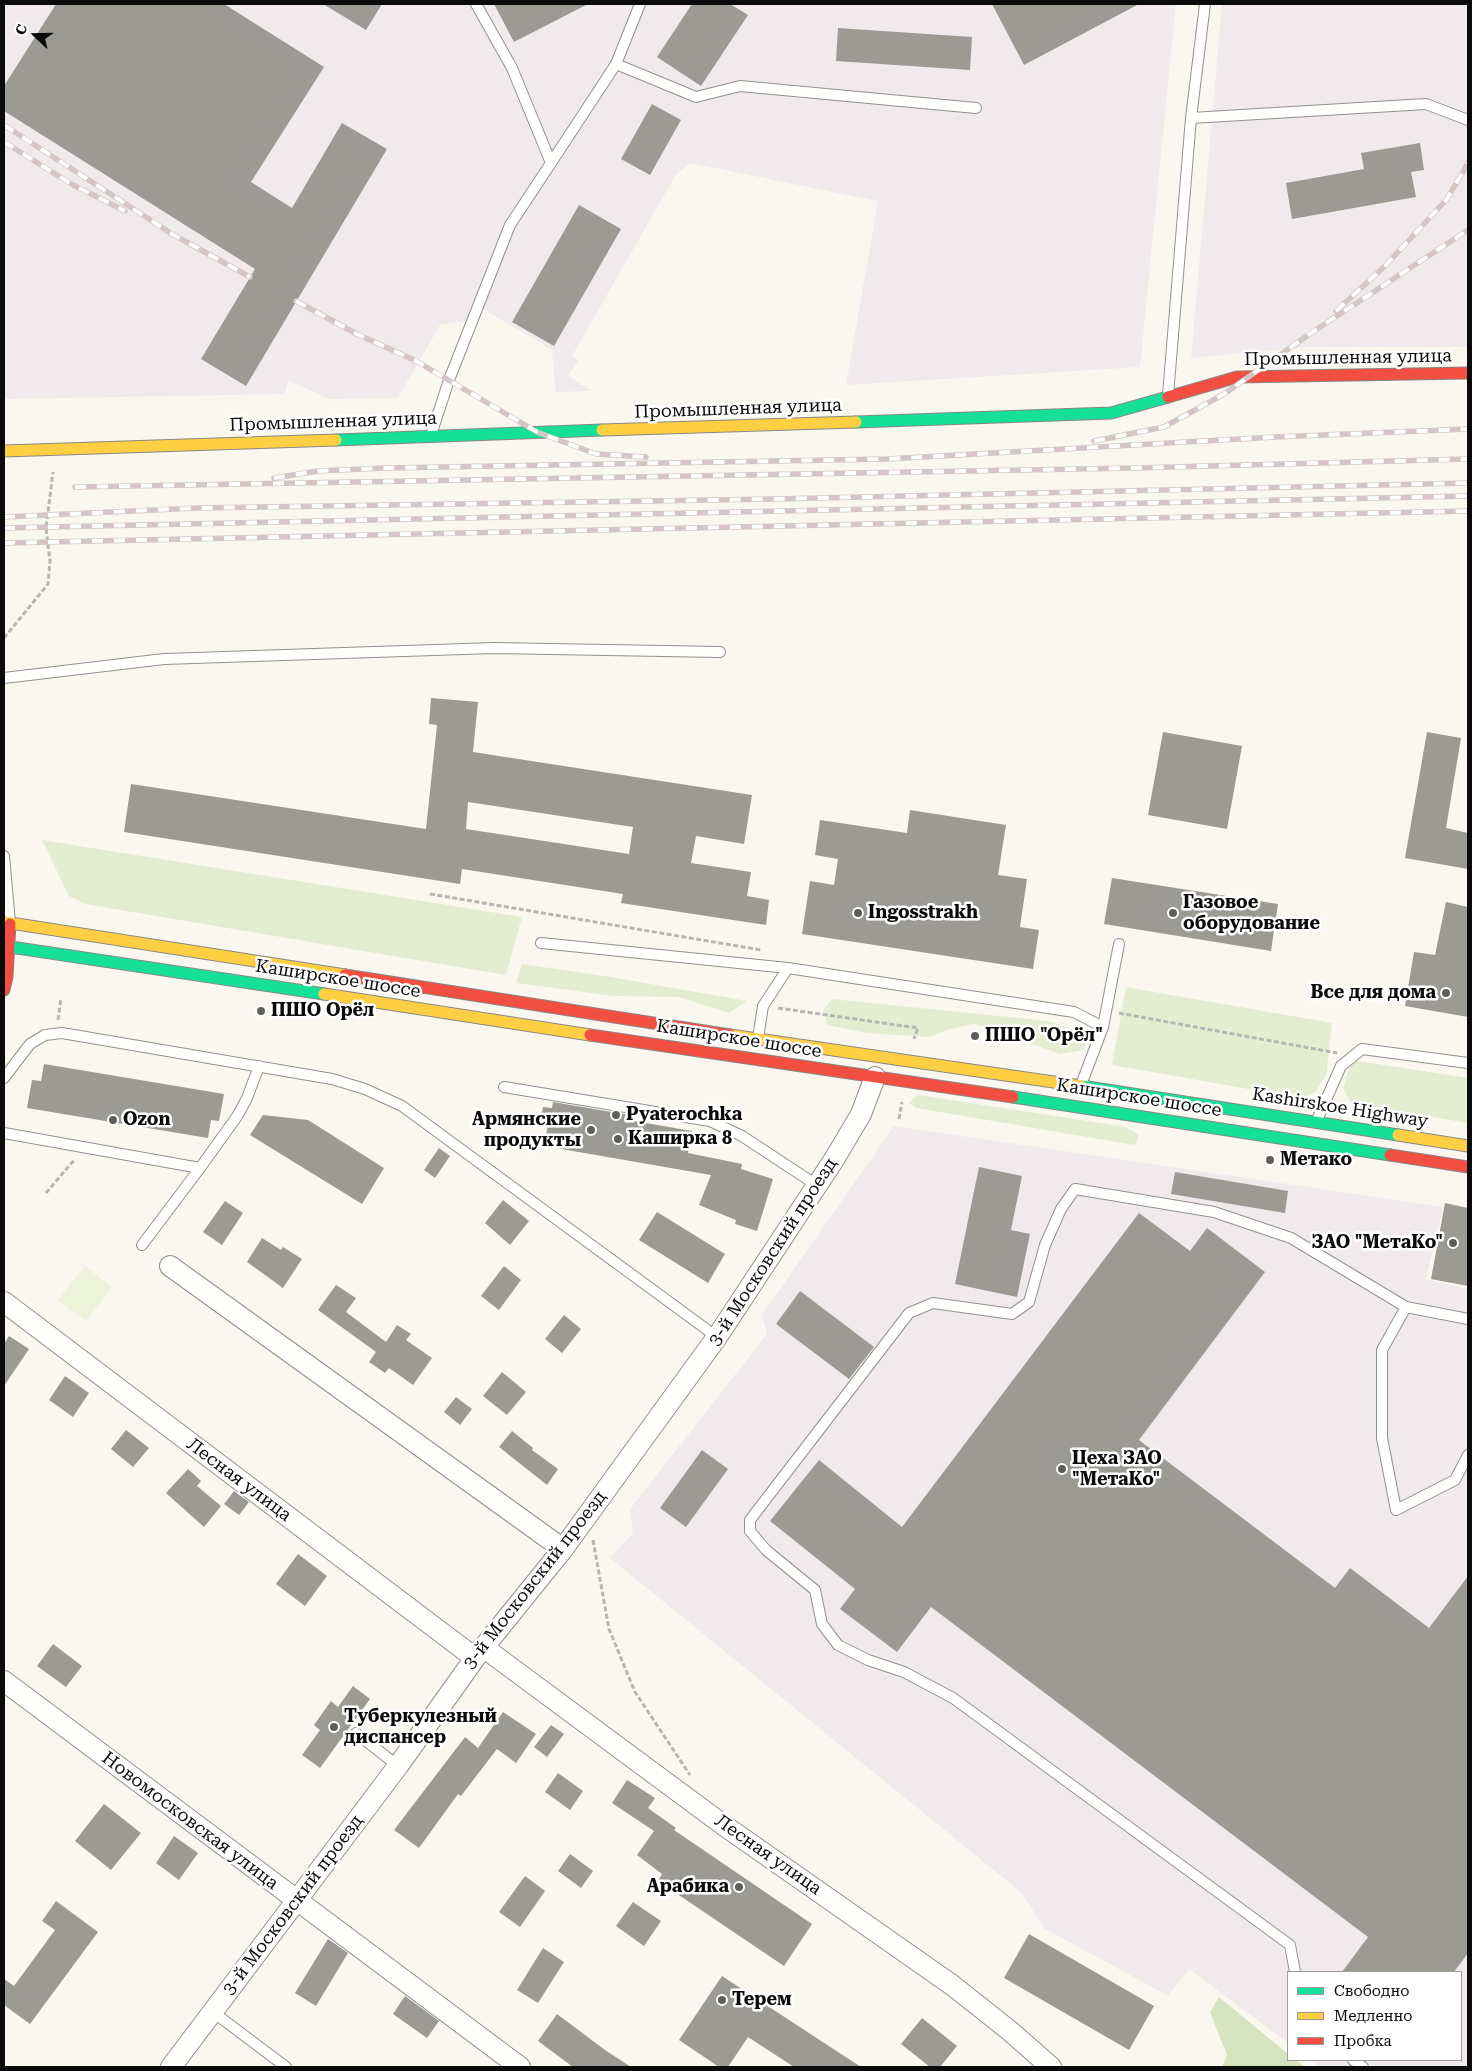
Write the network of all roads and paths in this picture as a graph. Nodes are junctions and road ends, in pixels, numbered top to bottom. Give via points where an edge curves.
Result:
1 (476, 4) edge
2 (640, 4) edge
3 (1205, 4) edge
4 (616, 64) junction
5 (976, 108) dead end
6 (1192, 118) junction
7 (1468, 120) edge
8 (551, 163) junction
9 (1468, 373) edge
10 (1168, 396) junction
11 (431, 436) junction
12 (4, 452) edge
13 (53, 471) dead end
14 (4, 638) edge
15 (720, 652) dead end
16 (4, 678) edge
17 (4, 856) edge
18 (7, 922) edge
19 (541, 943) dead end
20 (1119, 944) dead end
21 (6, 946) edge
22 (788, 968) junction
23 (4, 990) edge
24 (61, 998) dead end
25 (763, 1006) junction
26 (1103, 1026) junction
27 (56, 1033) junction
28 (758, 1039) junction
29 (911, 1047) dead end
30 (1468, 1063) edge
31 (259, 1066) junction
32 (875, 1077) junction
33 (4, 1078) edge
34 (1081, 1086) junction
35 (504, 1087) dead end
36 (1316, 1121) junction
37 (4, 1133) edge
38 (1468, 1146) edge
39 (84, 1148) junction
40 (1468, 1167) edge
41 (200, 1168) junction
42 (818, 1186) junction
43 (46, 1193) dead end
44 (142, 1245) dead end
45 (170, 1266) dead end
46 (4, 1302) edge
47 (1406, 1307) junction
48 (1468, 1319) edge
49 (718, 1337) junction
50 (1468, 1455) edge
51 (588, 1514) junction
52 (563, 1549) junction
53 (479, 1653) junction
54 (4, 1681) edge
55 (356, 1733) dead end
56 (398, 1766) junction
57 (695, 1783) dead end
58 (296, 1900) junction
59 (1295, 1971) edge
60 (212, 2012) junction
61 (170, 2067) edge
62 (286, 2067) edge
63 (520, 2067) edge
64 (1051, 2067) edge

1 - 8 lane via 512,68
2 - 4 lane
3 - 6 lane
4 - 5 lane via 696,97 740,86
4 - 8 lane
6 - 7 lane via 1426,104
6 - 10 lane
8 - 11 lane via 510,225 449,380
9 - 10 main road, Промышленная улица via 1237,377
10 - 11 main road, Промышленная улица via 1111,413
11 - 12 main road, Промышленная улица
13 - 14 path via 46,528 50,560 48,584
15 - 16 lane via 494,648 183,659
17 - 18 lane
18 - 21 main road
18 - 28 main road, Каширское шоссе
19 - 22 lane
20 - 26 lane
21 - 23 main road
21 - 32 main road, Каширское шоссе
22 - 25 lane
22 - 26 lane via 1074,1012
24 - 27 path
25 - 28 lane
25 - 29 path via 918,1028
26 - 34 lane
27 - 31 lane
27 - 33 lane via 30,1044
28 - 34 main road, Kashirskoe Highway
30 - 36 lane via 1362,1048 1341,1066
31 - 41 lane via 238,1115
31 - 49 lane via 332,1079 365,1089 402,1106
32 - 40 main road, Каширское шоссе
32 - 42 street, 3-й Московский проезд via 861,1114
34 - 36 main road, Kashirskoe Highway
35 - 42 lane via 718,1124
36 - 38 main road, Kashirskoe Highway
37 - 39 lane
39 - 41 lane
39 - 43 path
41 - 44 lane
42 - 49 street, 3-й Московский проезд
45 - 52 street
46 - 53 street, Лесная улица
47 - 48 lane
47 - 50 lane via 1382,1350 1382,1438 1396,1510 1455,1480
47 - 59 lane via 1291,1238 1214,1212 1075,1189 1061,1209 1045,1245 1029,1302 1012,1314 933,1303 909,1313 750,1520 750,1530 766,1550 815,1590 822,1624 838,1645 868,1660 904,1672 953,1698 1290,1945
49 - 51 street, 3-й Московский проезд
51 - 52 street, 3-й Московский проезд
51 - 57 path via 609,1629 635,1692
52 - 53 street, 3-й Московский проезд
53 - 56 street, 3-й Московский проезд
53 - 64 street, Лесная улица via 958,1989
54 - 58 street, Новомосковская улица
55 - 56 lane
56 - 58 street, 3-й Московский проезд
58 - 60 street, 3-й Московский проезд
58 - 63 street, Новомосковская улица
60 - 61 street, 3-й Московский проезд
60 - 62 lane

